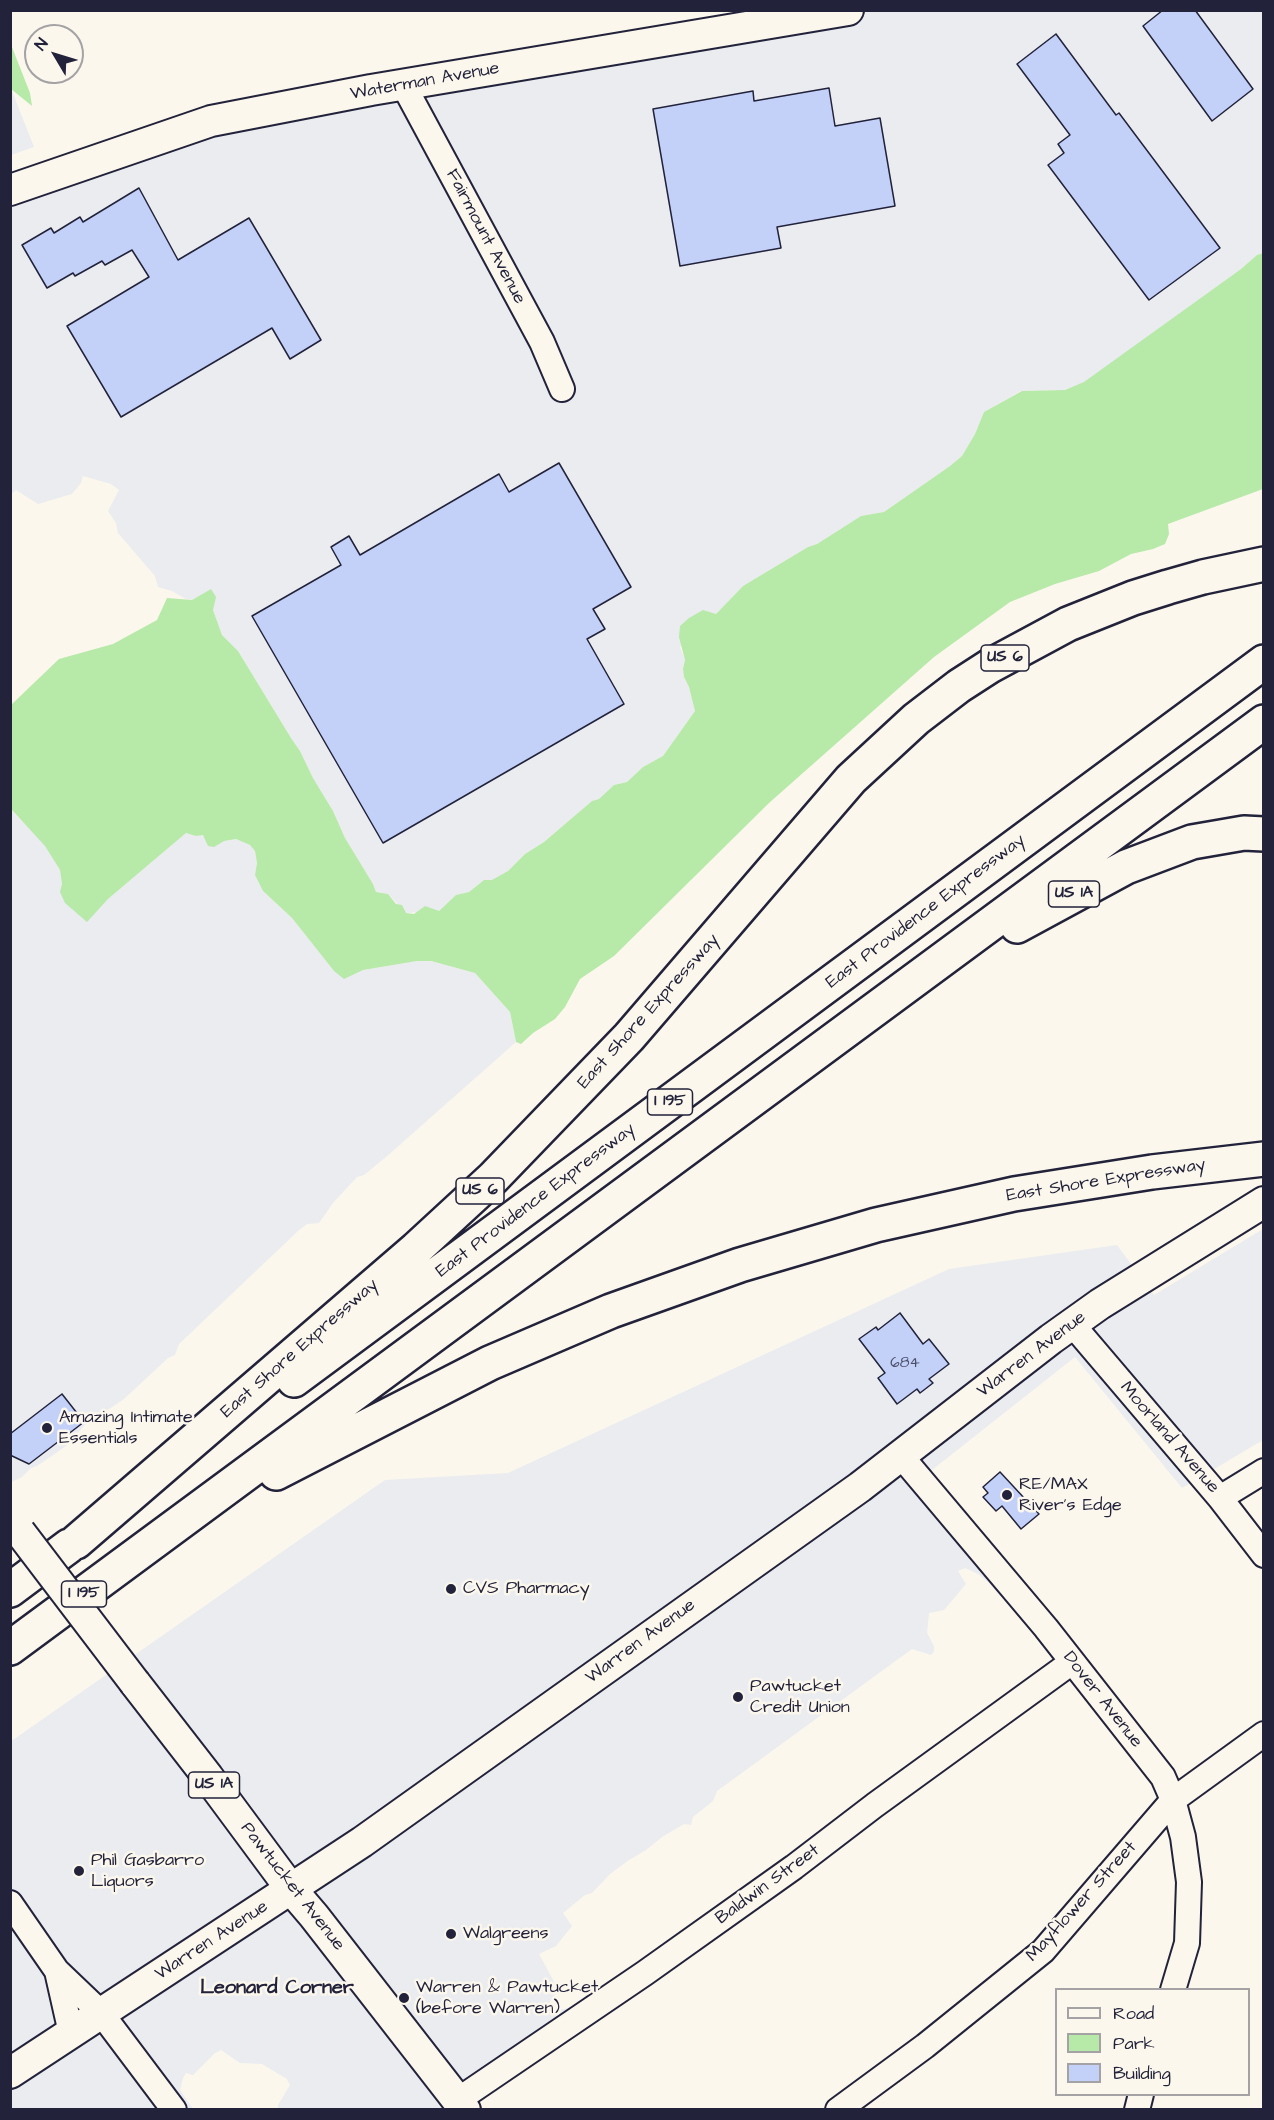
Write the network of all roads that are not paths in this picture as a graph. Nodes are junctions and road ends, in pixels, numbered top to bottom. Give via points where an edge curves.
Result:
1 (848, 10) edge
2 (404, 86) junction
3 (10, 189) edge
4 (562, 389) dead end
5 (1263, 564) edge
6 (1263, 662) edge
7 (1263, 722) edge
8 (1263, 834) edge
9 (897, 993) junction
10 (1263, 1159) edge
11 (1263, 1202) edge
12 (1072, 1324) junction
13 (900, 1456) junction
14 (1263, 1471) edge
15 (1220, 1498) junction
16 (15, 1526) edge
17 (157, 1540) junction
18 (76, 1542) junction
19 (1263, 1555) edge
20 (10, 1590) edge
21 (10, 1648) edge
22 (1072, 1662) junction
23 (1263, 1734) edge
24 (1173, 1800) junction
25 (291, 1889) junction
26 (10, 1902) edge
27 (57, 1971) junction
28 (1173, 1988) edge
29 (101, 2013) junction
30 (71, 2033) junction
31 (10, 2073) edge
32 (461, 2104) edge
33 (174, 2109) edge
34 (838, 2109) edge

1 - 2 main road, Waterman Avenue
2 - 3 main road, Waterman Avenue via 211,121
2 - 4 street, Fairmount Avenue via 542,342
5 - 18 highway, East Shore Expressway / US 6 via 1159,590 1068,624 974,676 909,724 851,779 629,1037 493,1178
6 - 18 highway, East Providence Expressway / I 195
7 - 9 highway, I 195
8 - 9 highway, US 1A via 1245,833 1192,842 1126,867
9 - 17 highway, I 195
10 - 17 highway, East Shore Expressway via 1082,1182 943,1209 832,1237 705,1276 577,1325 461,1377
11 - 12 main road, Warren Avenue
12 - 13 main road, Warren Avenue
12 - 15 street, Moorland Avenue
13 - 22 street, Dover Avenue
13 - 25 main road, Warren Avenue via 468,1767
14 - 15 street
15 - 19 street, Moorland Avenue
16 - 25 main road, Pawtucket Avenue / US 1A, bridge
17 - 21 highway, I 195
18 - 20 highway, East Providence Expressway / I 195
22 - 24 street, Dover Avenue via 1163,1777
22 - 32 street, Baldwin Street via 794,1867
23 - 24 street, Mayflower Street
24 - 28 street, Dover Avenue via 1189,1882 1187,1943
24 - 34 street, Mayflower Street via 1043,1951 925,2046
25 - 29 main road, Warren Avenue
25 - 32 main road, Pawtucket Avenue
26 - 27 street
27 - 29 street
27 - 30 street
29 - 30 main road, Warren Avenue
29 - 33 street
30 - 31 main road, Warren Avenue

